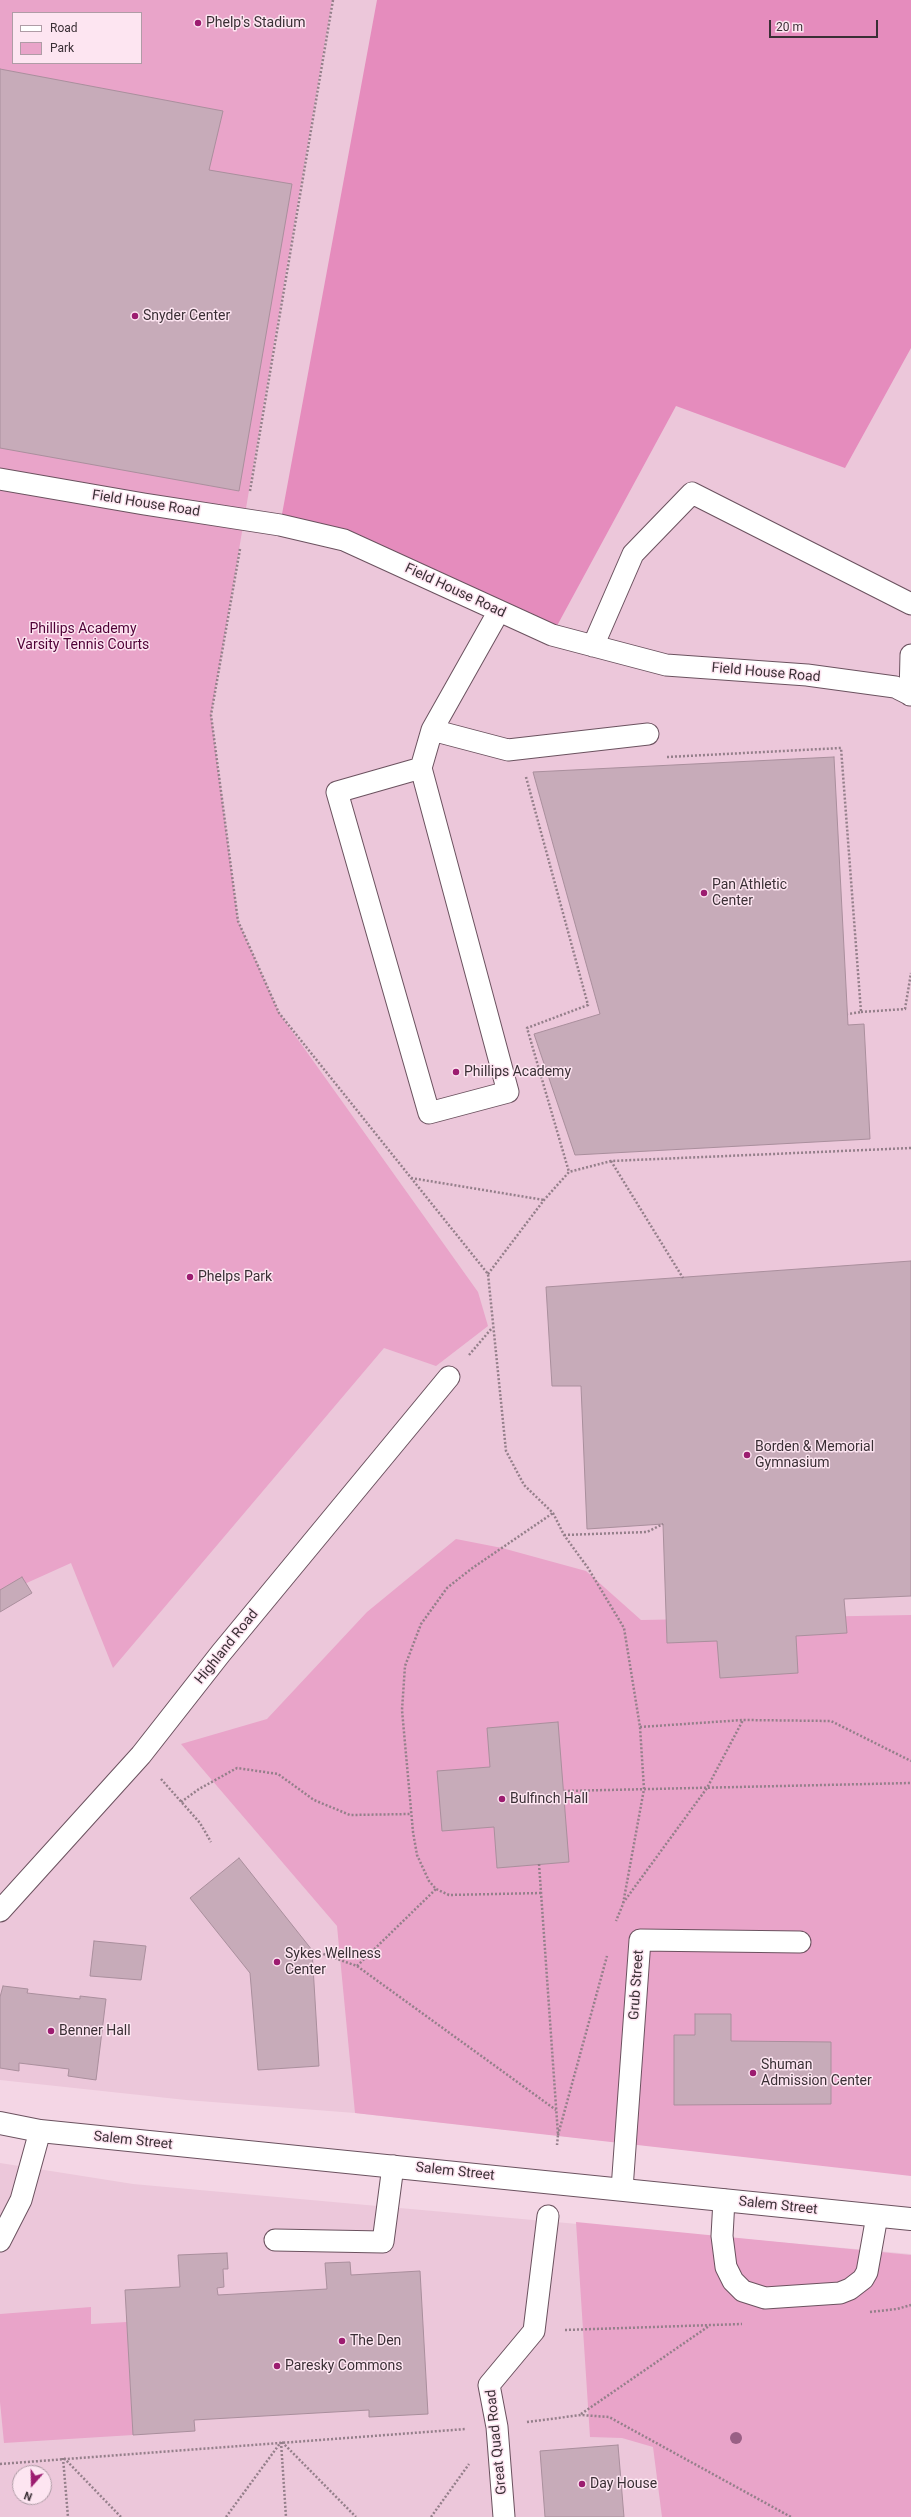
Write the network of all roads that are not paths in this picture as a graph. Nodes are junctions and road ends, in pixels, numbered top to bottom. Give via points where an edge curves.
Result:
1 (0, 479) edge
2 (911, 604) edge
3 (499, 611) junction
4 (593, 646) junction
5 (911, 655) edge
6 (910, 695) edge
7 (432, 730) junction
8 (648, 734) dead end
9 (421, 768) junction
10 (449, 1377) road end
11 (0, 1911) edge
12 (800, 1942) dead end
13 (0, 2123) edge
14 (40, 2132) junction
15 (393, 2166) junction
16 (622, 2189) junction
17 (724, 2200) junction
18 (548, 2216) dead end
19 (877, 2216) junction
20 (911, 2219) edge
21 (275, 2240) dead end
22 (0, 2241) edge
23 (504, 2517) edge

1 - 3 lane, Field House Road via 280,525 344,540
2 - 4 lane via 692,493 633,554
3 - 4 lane, Field House Road via 552,635
3 - 7 lane
4 - 6 lane, Field House Road via 666,665 807,675 895,687
5 - 6 lane
7 - 8 lane via 508,750
7 - 9 lane
9 - 9 lane via 508,1092 429,1113 337,792
10 - 11 lane, Highland Road via 221,1653 141,1756
12 - 16 lane, Grub Street via 640,1940
13 - 14 street, Salem Street
14 - 15 street, Salem Street
14 - 22 lane via 21,2200
15 - 16 street, Salem Street
15 - 21 lane via 383,2242
16 - 17 street, Salem Street
17 - 19 street, Salem Street
17 - 19 lane via 722,2236 726,2267 733,2281 743,2291 764,2298 840,2293 850,2289 863,2279 867,2272
18 - 23 lane, Great Quad Road via 534,2331 489,2385 497,2427
19 - 20 street, Salem Street

